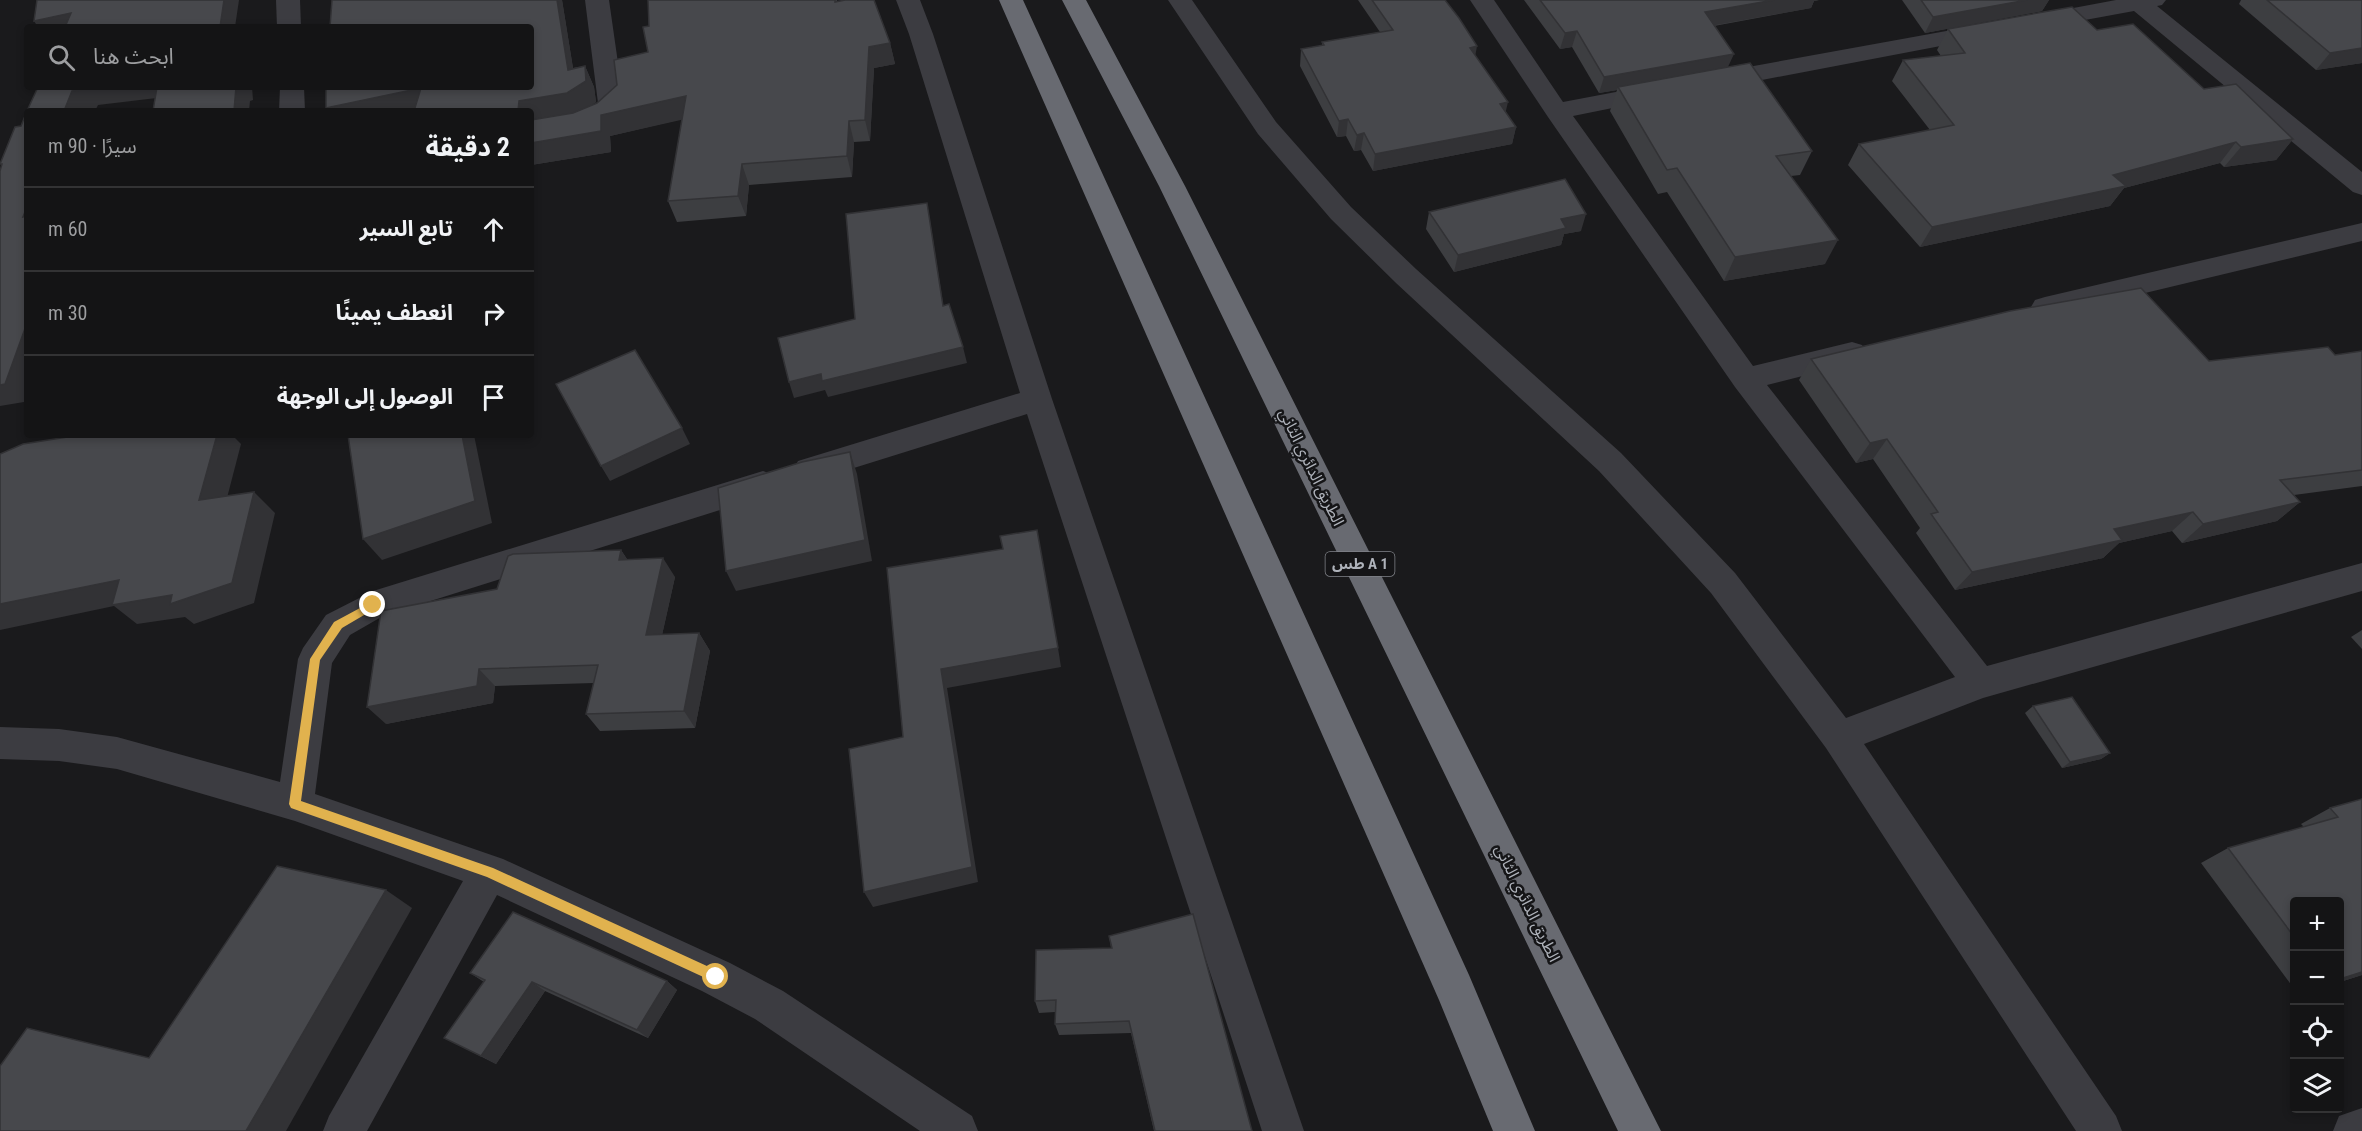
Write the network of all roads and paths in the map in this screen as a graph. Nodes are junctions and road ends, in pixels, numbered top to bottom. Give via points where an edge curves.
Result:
1 (288, 0) edge
2 (597, 0) edge
3 (908, 0) edge
4 (1011, 0) edge
5 (1074, 0) edge
6 (1180, 0) edge
7 (1482, 0) edge
8 (2142, 1) edge
9 (289, 24) edge
10 (292, 90) edge
11 (292, 108) edge
12 (1557, 111) junction
13 (534, 131) edge
14 (2362, 186) edge
15 (2362, 232) edge
16 (2025, 312) edge
17 (1874, 348) edge
18 (1746, 379) junction
19 (1037, 399) junction
20 (2362, 577) edge
21 (1980, 683) junction
22 (1839, 737) junction
23 (0, 743) edge
24 (295, 804) junction
25 (489, 872) junction
26 (2362, 1129) edge
27 (345, 1131) edge
28 (957, 1131) edge
29 (1283, 1131) edge
30 (1514, 1131) edge
31 (1640, 1131) edge
32 (2101, 1131) edge
33 (2354, 1131) edge

1 - 9 street
2 - 13 street via 611,105 593,120
3 - 19 street
4 - 30 highway via 1450,978
5 - 31 highway, الطريق الدائري الثاني / طس A 1 via 1178,197
6 - 22 street via 1268,128 1341,213 1611,462 1723,583
7 - 12 street
8 - 12 street
8 - 14 street
10 - 11 street
12 - 18 street
15 - 16 street
17 - 18 street
18 - 21 street
19 - 24 street via 373,605 338,625 315,659
19 - 29 street
20 - 21 street
21 - 22 street
22 - 32 street
23 - 24 street via 89,747
24 - 25 street
25 - 27 street
25 - 28 street via 769,1005
26 - 33 street

